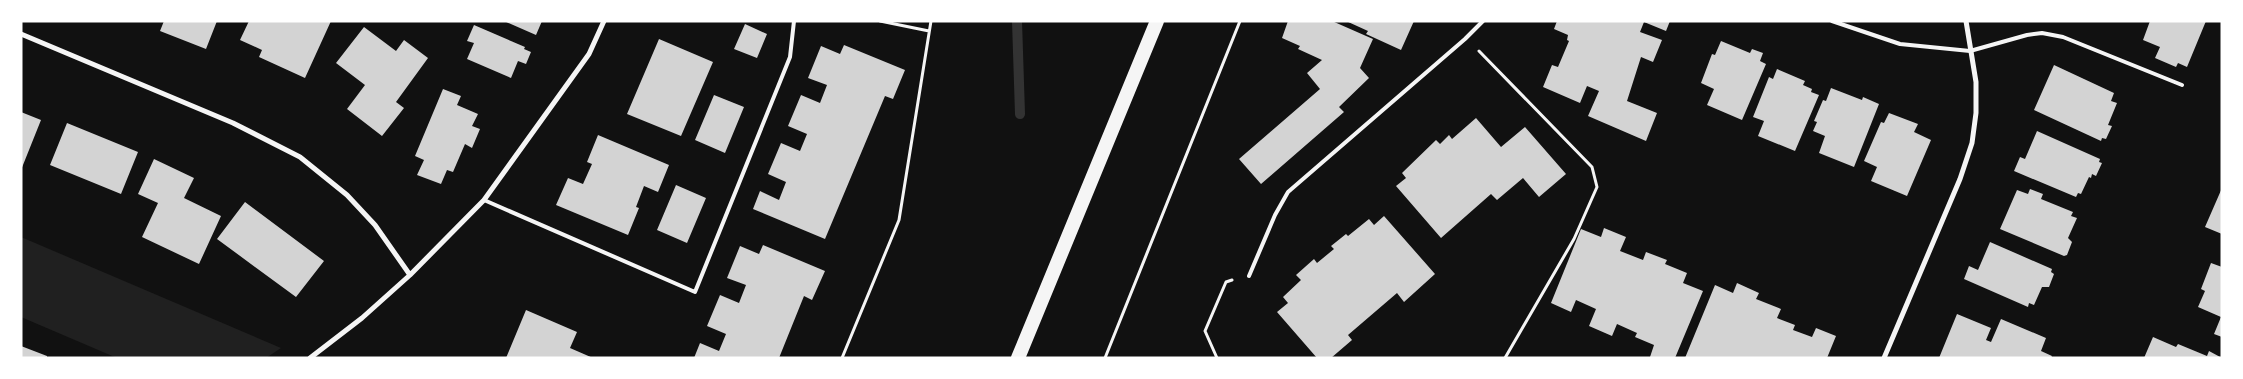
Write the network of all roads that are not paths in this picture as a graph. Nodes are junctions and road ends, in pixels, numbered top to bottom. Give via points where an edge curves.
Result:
1 (604, 21) edge
2 (794, 21) edge
3 (1157, 21) edge
4 (1483, 21) edge
5 (1832, 21) edge
6 (1966, 21) edge
7 (21, 34) edge
8 (1970, 51) junction
9 (2182, 85) dead end
10 (484, 200) junction
11 (410, 275) junction
12 (1249, 276) road end
13 (310, 358) edge
14 (1018, 358) edge
15 (1884, 358) edge

1 - 10 street via 589,54
2 - 10 lane via 790,57 696,292
3 - 14 highway
4 - 12 lane via 1288,192 1274,215
5 - 8 lane via 1900,44
6 - 8 street
7 - 11 street via 233,123 300,157 347,195 375,225
8 - 9 lane via 2042,33 2063,37
8 - 15 street via 1976,82 1972,143 1960,179
10 - 11 street
11 - 13 street

